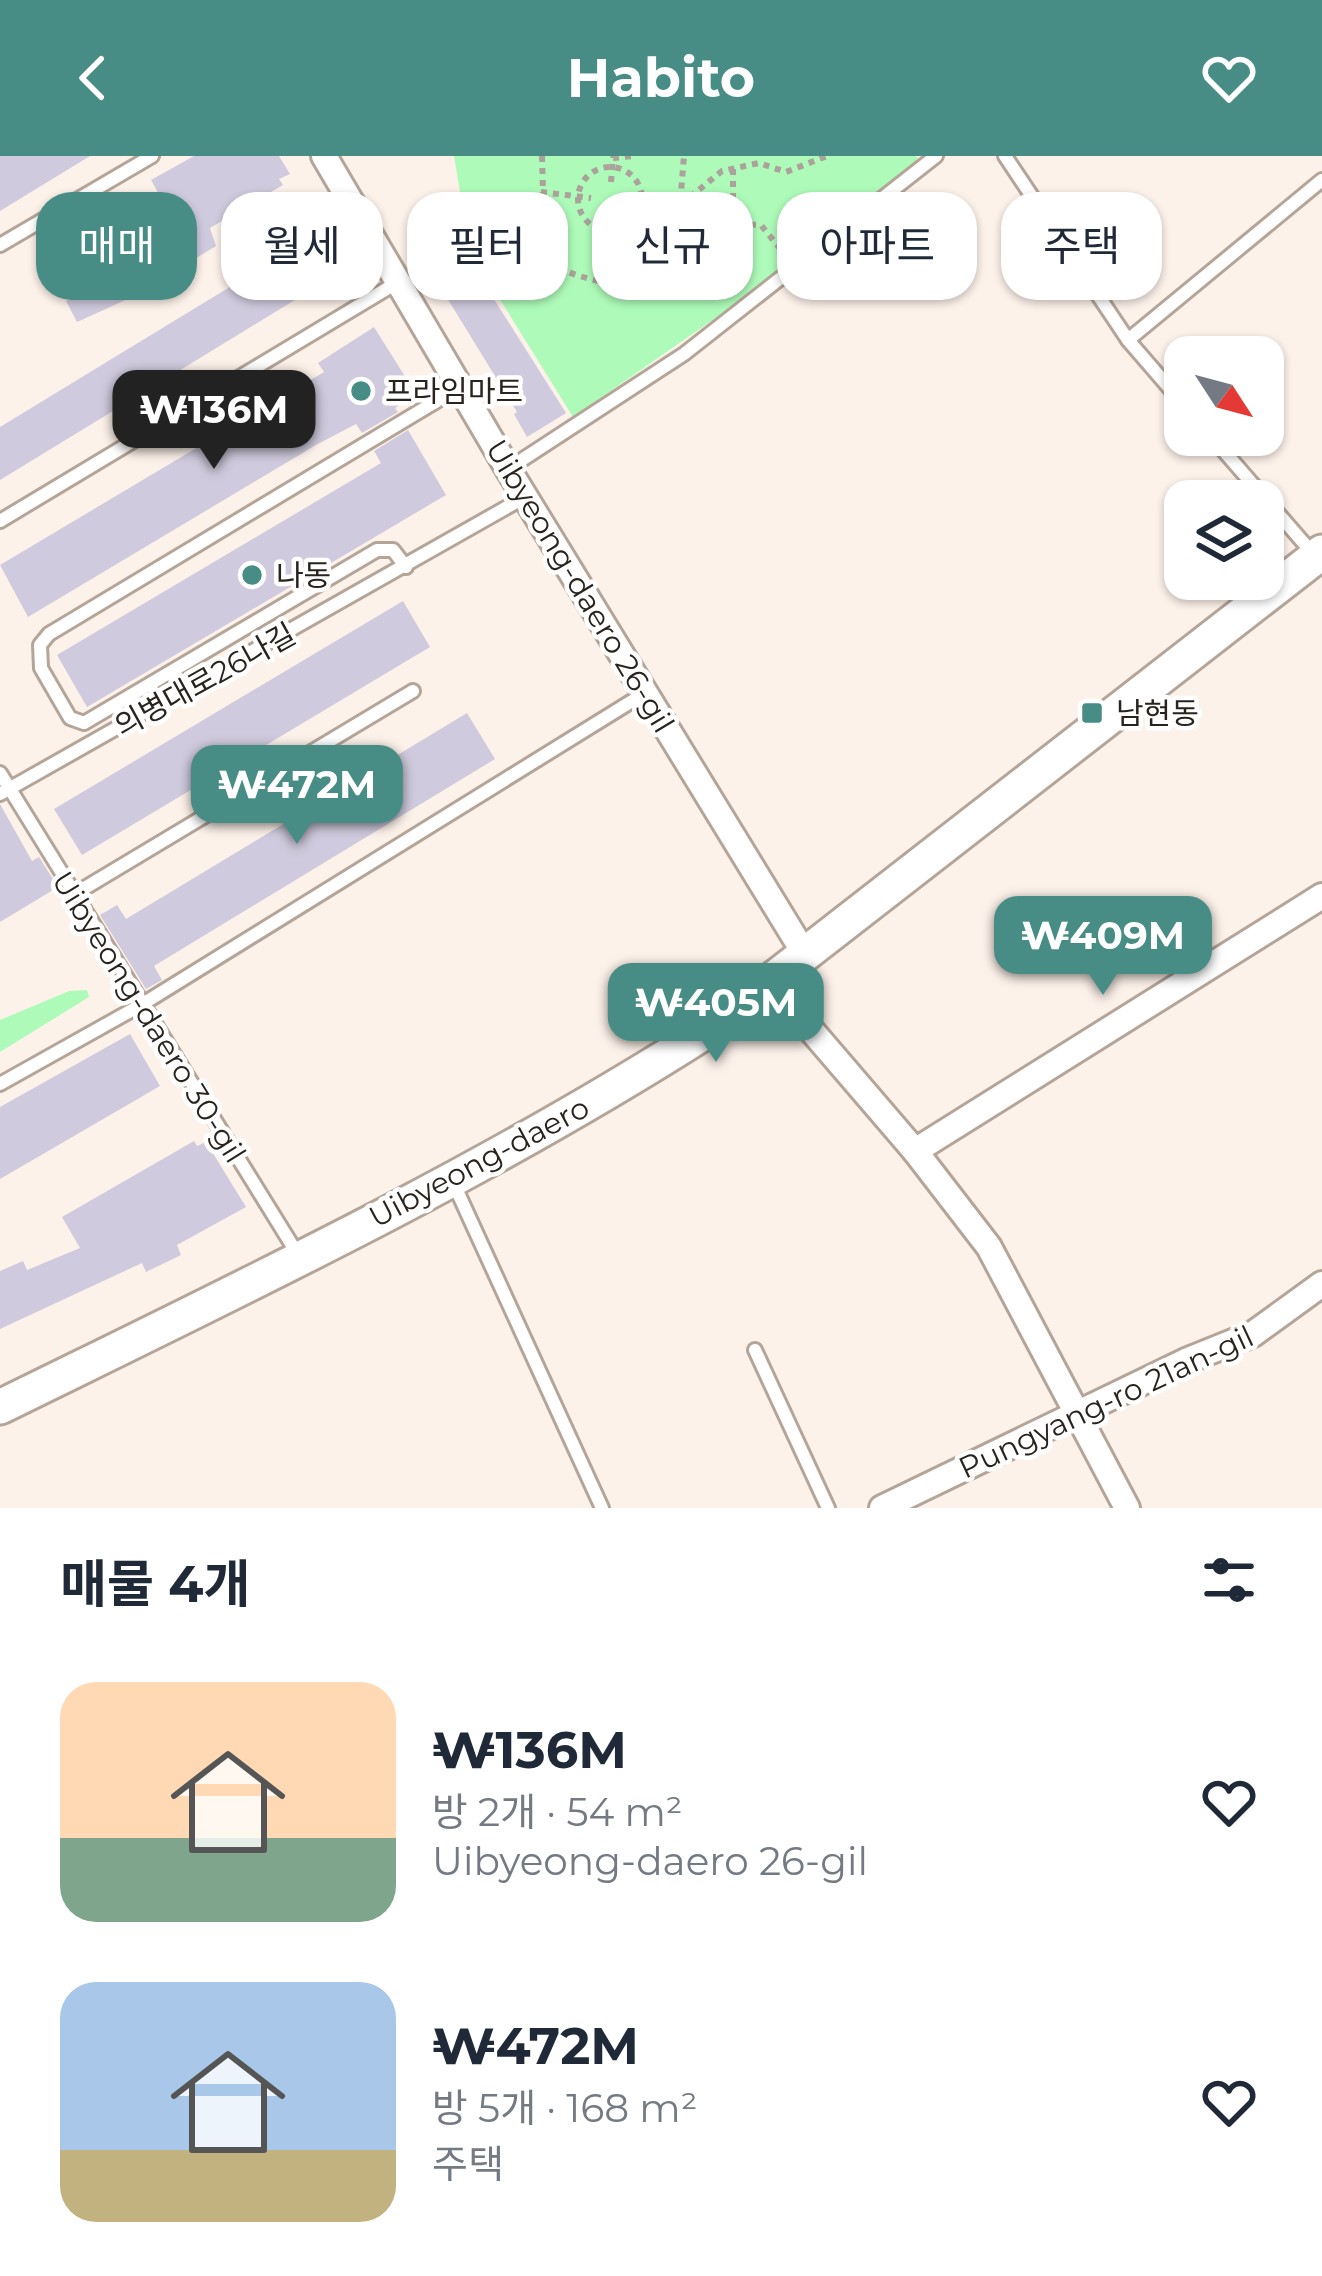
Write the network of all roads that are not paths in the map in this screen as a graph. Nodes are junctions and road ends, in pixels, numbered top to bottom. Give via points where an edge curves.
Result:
1 (152, 156) edge
2 (324, 156) edge
3 (936, 156) edge
4 (1005, 156) edge
5 (1322, 180) edge
6 (0, 244) edge
7 (398, 282) junction
8 (1128, 340) junction
9 (1164, 382) edge
10 (460, 387) junction
11 (1229, 456) edge
12 (508, 469) junction
13 (525, 497) junction
14 (0, 521) edge
15 (1319, 555) edge
16 (406, 567) junction
17 (413, 691) dead end
18 (645, 692) junction
19 (0, 773) edge
20 (5, 792) edge
21 (73, 895) junction
22 (1322, 896) edge
23 (803, 951) junction
24 (770, 982) junction
25 (141, 1005) junction
26 (0, 1084) edge
27 (915, 1151) junction
28 (451, 1177) junction
29 (300, 1259) junction
30 (1322, 1284) edge
31 (755, 1350) dead end
32 (0, 1407) edge
33 (1082, 1415) junction
34 (602, 1508) edge
35 (828, 1508) edge
36 (882, 1508) edge
37 (1127, 1508) edge

1 - 6 lane
2 - 7 street, Uibyeong-daero 26-gil
3 - 12 lane via 684,354
4 - 8 lane
5 - 8 lane
7 - 10 street, Uibyeong-daero 26-gil
7 - 14 lane
8 - 9 lane
10 - 12 street, Uibyeong-daero 26-gil
10 - 16 lane via 50,634 40,645 41,668 70,718 84,723 376,550 393,550
11 - 15 lane
12 - 13 street, Uibyeong-daero 26-gil
13 - 16 lane, 의병대로26나길
13 - 18 street, Uibyeong-daero 26-gil
15 - 23 street, Uibyeong-daero
16 - 20 lane, 의병대로26나길
17 - 21 lane
18 - 23 street, Uibyeong-daero 26-gil
18 - 25 lane
19 - 20 lane, Uibyeong-daero 30-gil
20 - 21 lane, Uibyeong-daero 30-gil
21 - 25 lane, Uibyeong-daero 30-gil
22 - 27 street
23 - 24 street, Uibyeong-daero
24 - 27 street
24 - 28 street, Uibyeong-daero via 618,1087
25 - 26 lane
25 - 29 lane, Uibyeong-daero 30-gil
27 - 33 street via 989,1246
28 - 29 street, Uibyeong-daero
28 - 34 lane
29 - 32 street, Uibyeong-daero
30 - 33 street, Pungyang-ro 21an-gil via 1253,1334
31 - 35 lane
33 - 36 street, Pungyang-ro 21an-gil
33 - 37 street

